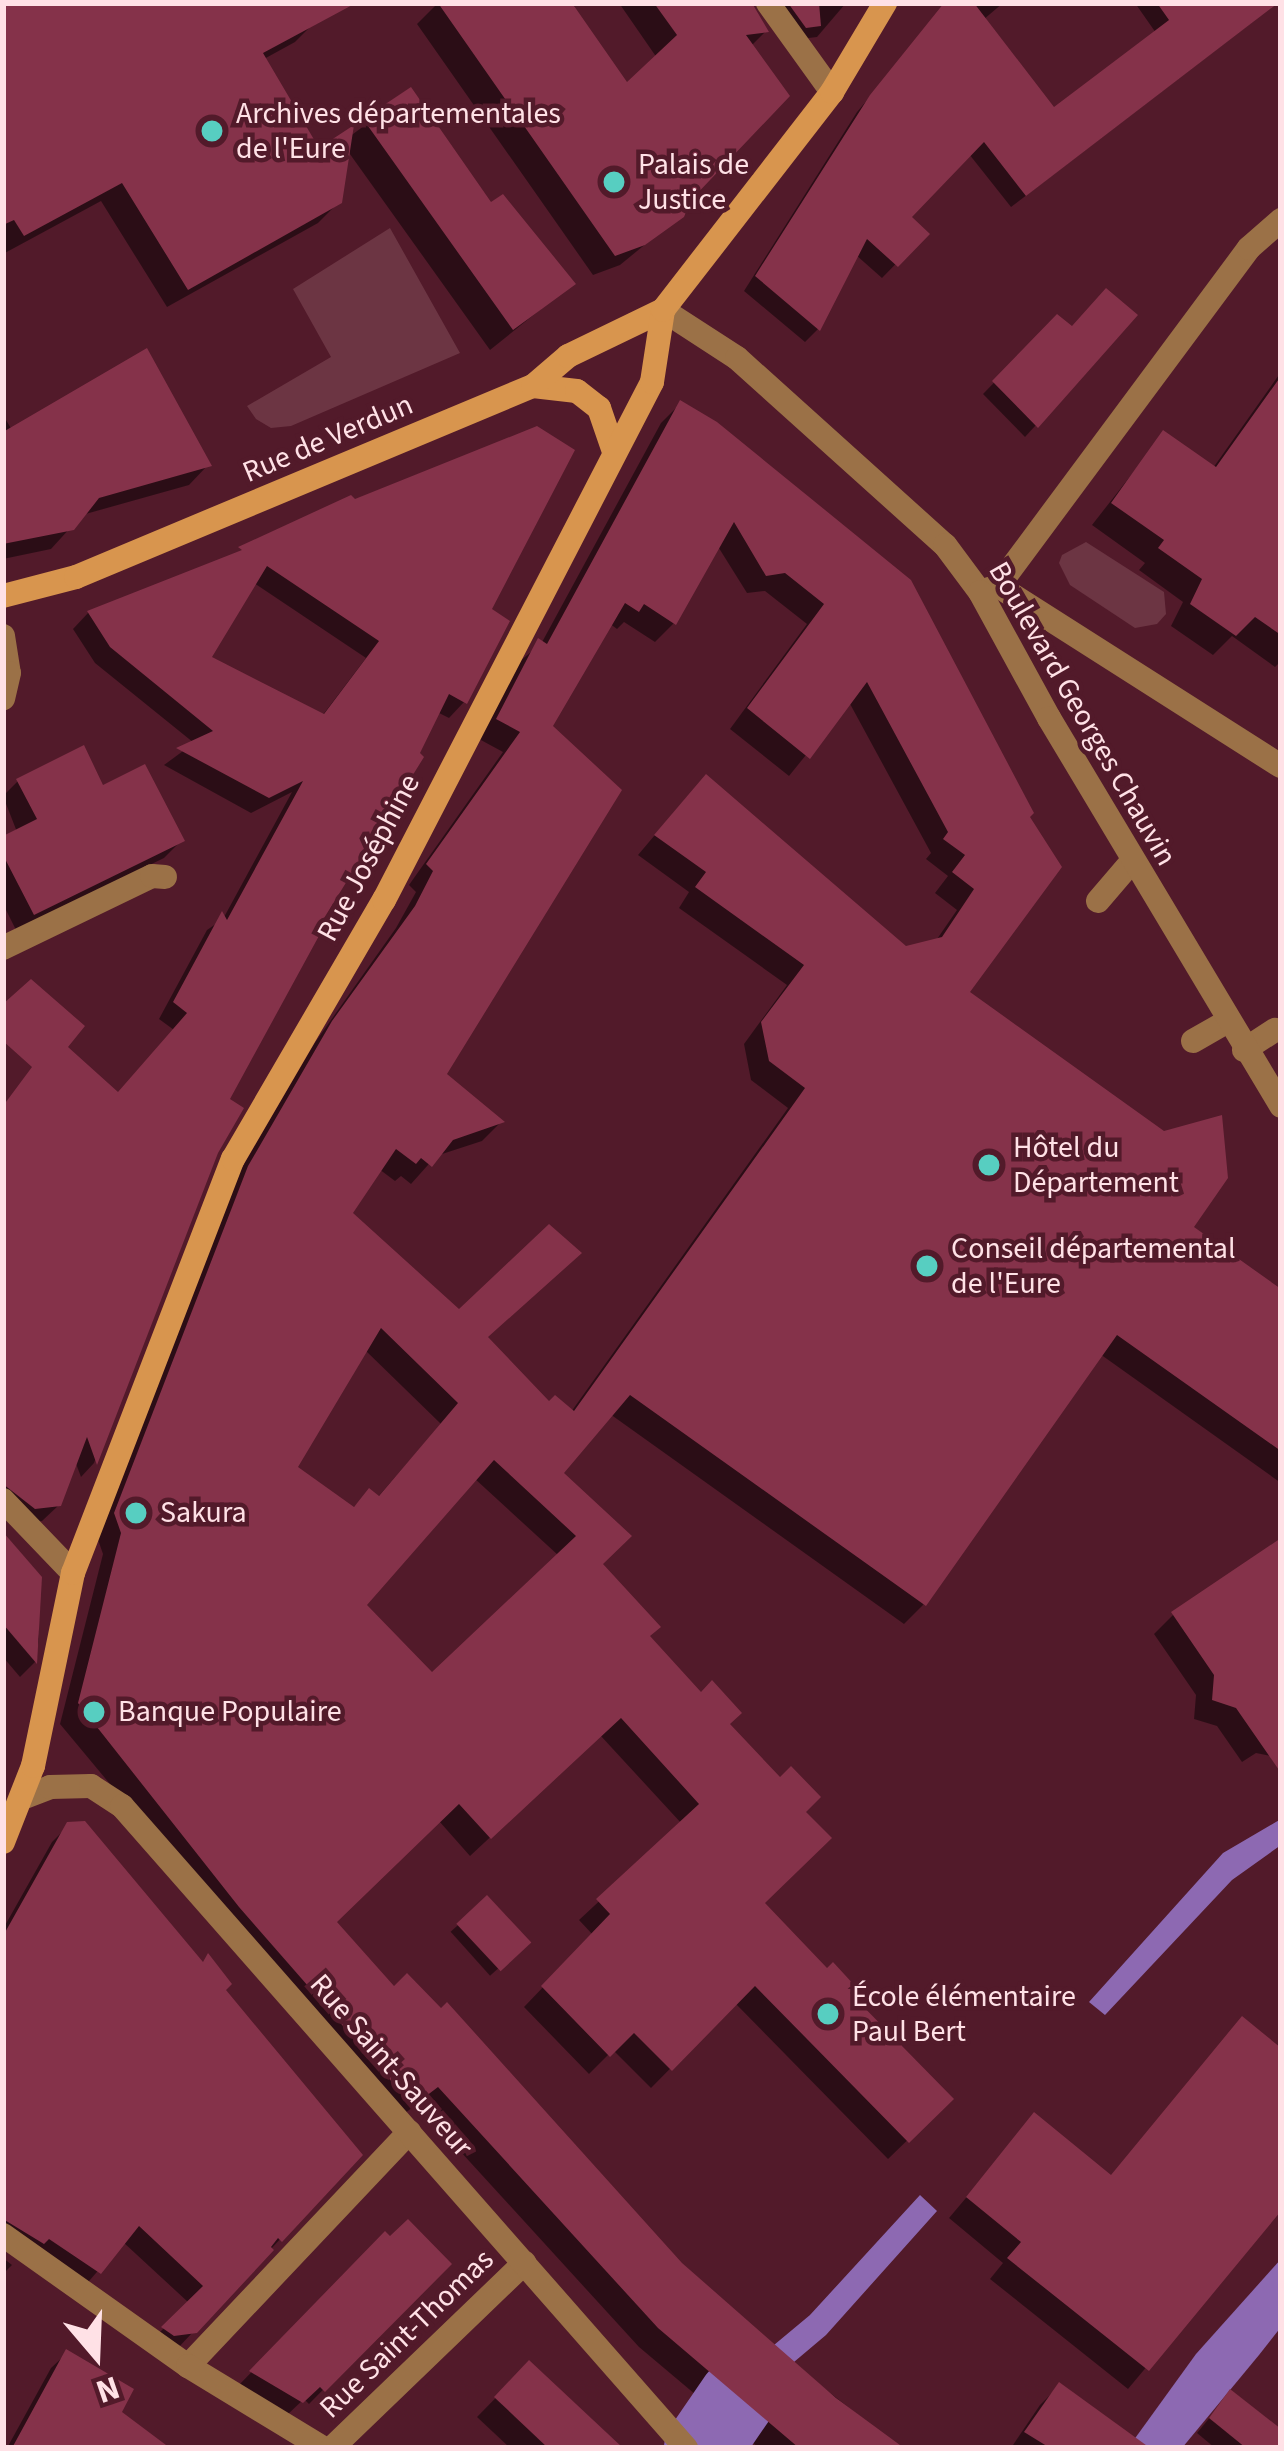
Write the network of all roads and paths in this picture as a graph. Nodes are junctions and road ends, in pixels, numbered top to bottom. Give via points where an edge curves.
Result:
1 (768, 3) edge
2 (885, 3) edge
3 (832, 92) junction
4 (1281, 220) edge
5 (663, 310) junction
6 (533, 386) junction
7 (613, 449) junction
8 (989, 589) junction
9 (3, 596) edge
10 (3, 636) edge
11 (3, 698) edge
12 (1281, 766) edge
13 (1133, 860) junction
14 (165, 877) dead end
15 (1097, 901) dead end
16 (3, 948) edge
17 (1228, 1021) junction
18 (1275, 1030) dead end
19 (1192, 1041) dead end
20 (1244, 1050) junction
21 (1281, 1106) edge
22 (3, 1500) edge
23 (73, 1573) junction
24 (22, 1798) junction
25 (3, 1842) edge
26 (410, 2132) junction
27 (3, 2235) edge
28 (524, 2263) junction
29 (188, 2366) junction
30 (684, 2446) edge
31 (327, 2448) edge

1 - 3 street
2 - 3 main road, Rue Joséphine
3 - 5 main road, Rue Joséphine
4 - 8 street via 1250,248
5 - 6 main road, Rue de Verdun via 568,356
5 - 7 main road, Rue Joséphine via 652,382
5 - 8 street, Boulevard Georges Chauvin via 737,358
6 - 7 main road via 577,391 599,408
6 - 9 main road, Rue de Verdun via 76,577
7 - 23 main road, Rue Joséphine via 384,900 232,1159
8 - 12 street
8 - 13 street, Boulevard Georges Chauvin
10 - 11 street
13 - 15 street
13 - 17 street, Boulevard Georges Chauvin
14 - 16 street
17 - 19 street
17 - 20 street, Boulevard Georges Chauvin
18 - 20 street
20 - 21 street, Boulevard Georges Chauvin
22 - 23 street
23 - 24 main road, Rue Joséphine
24 - 25 main road, Rue Joséphine
24 - 26 street, Rue Saint-Sauveur via 50,1787 91,1786 122,1806
26 - 28 street, Rue Saint-Sauveur
26 - 29 street
27 - 29 street
28 - 30 street, Rue Saint-Sauveur
28 - 31 street, Rue Saint-Thomas
29 - 31 street

